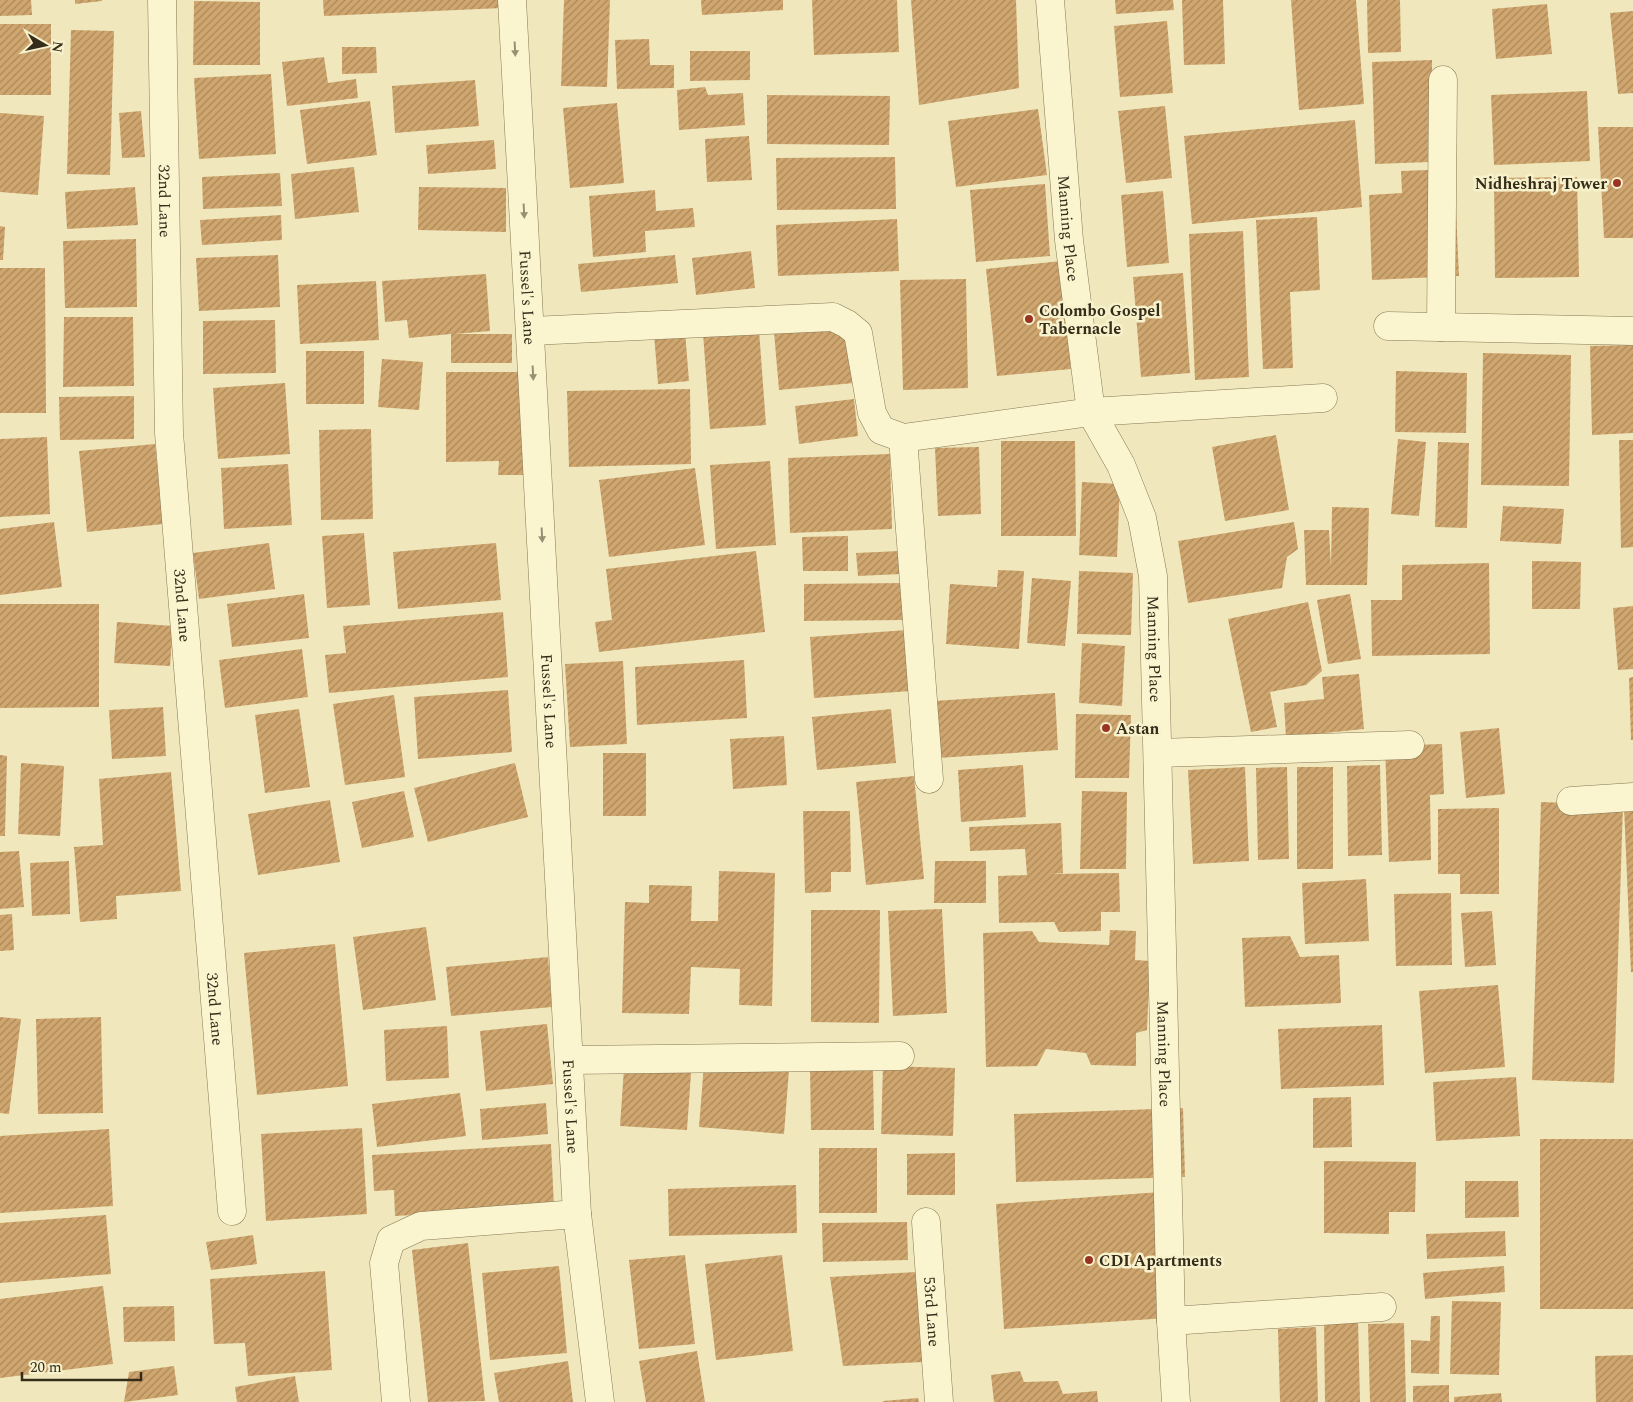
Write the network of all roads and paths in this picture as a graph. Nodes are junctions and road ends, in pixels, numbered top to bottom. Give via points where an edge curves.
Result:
1 (162, 0) edge
2 (512, 0) edge
3 (1050, 0) edge
4 (1443, 80) dead end
5 (1388, 326) dead end
6 (1440, 327) junction
7 (531, 330) junction
8 (1633, 332) edge
9 (1323, 398) dead end
10 (1091, 412) junction
11 (903, 438) junction
12 (1410, 745) dead end
13 (1158, 753) junction
14 (929, 779) dead end
15 (1633, 797) edge
16 (1571, 801) dead end
17 (900, 1056) dead end
18 (570, 1060) junction
19 (232, 1211) dead end
20 (577, 1214) junction
21 (926, 1222) dead end
22 (1382, 1307) dead end
23 (1171, 1321) junction
24 (396, 1402) edge
25 (600, 1402) edge
26 (939, 1402) edge
27 (1176, 1402) edge

1 - 19 street, 32nd Lane via 169,433
2 -> 7 street, Fussel's Lane
3 - 10 street, Manning Place via 1069,240
4 - 6 street
5 - 6 street
6 - 8 street
7 - 11 street via 833,317 858,333 872,413 881,430
7 -> 18 street, Fussel's Lane
9 - 10 street
10 - 11 street
10 - 13 street, Manning Place via 1121,465 1142,518 1153,576
11 - 14 street
12 - 13 street
13 - 23 street, Manning Place
15 - 16 street
17 - 18 street
18 - 20 street, Fussel's Lane
20 - 24 street via 421,1226 391,1240 384,1263
20 - 25 street, Fussel's Lane
21 - 26 street, 53rd Lane
22 - 23 street
23 - 27 street, Manning Place

